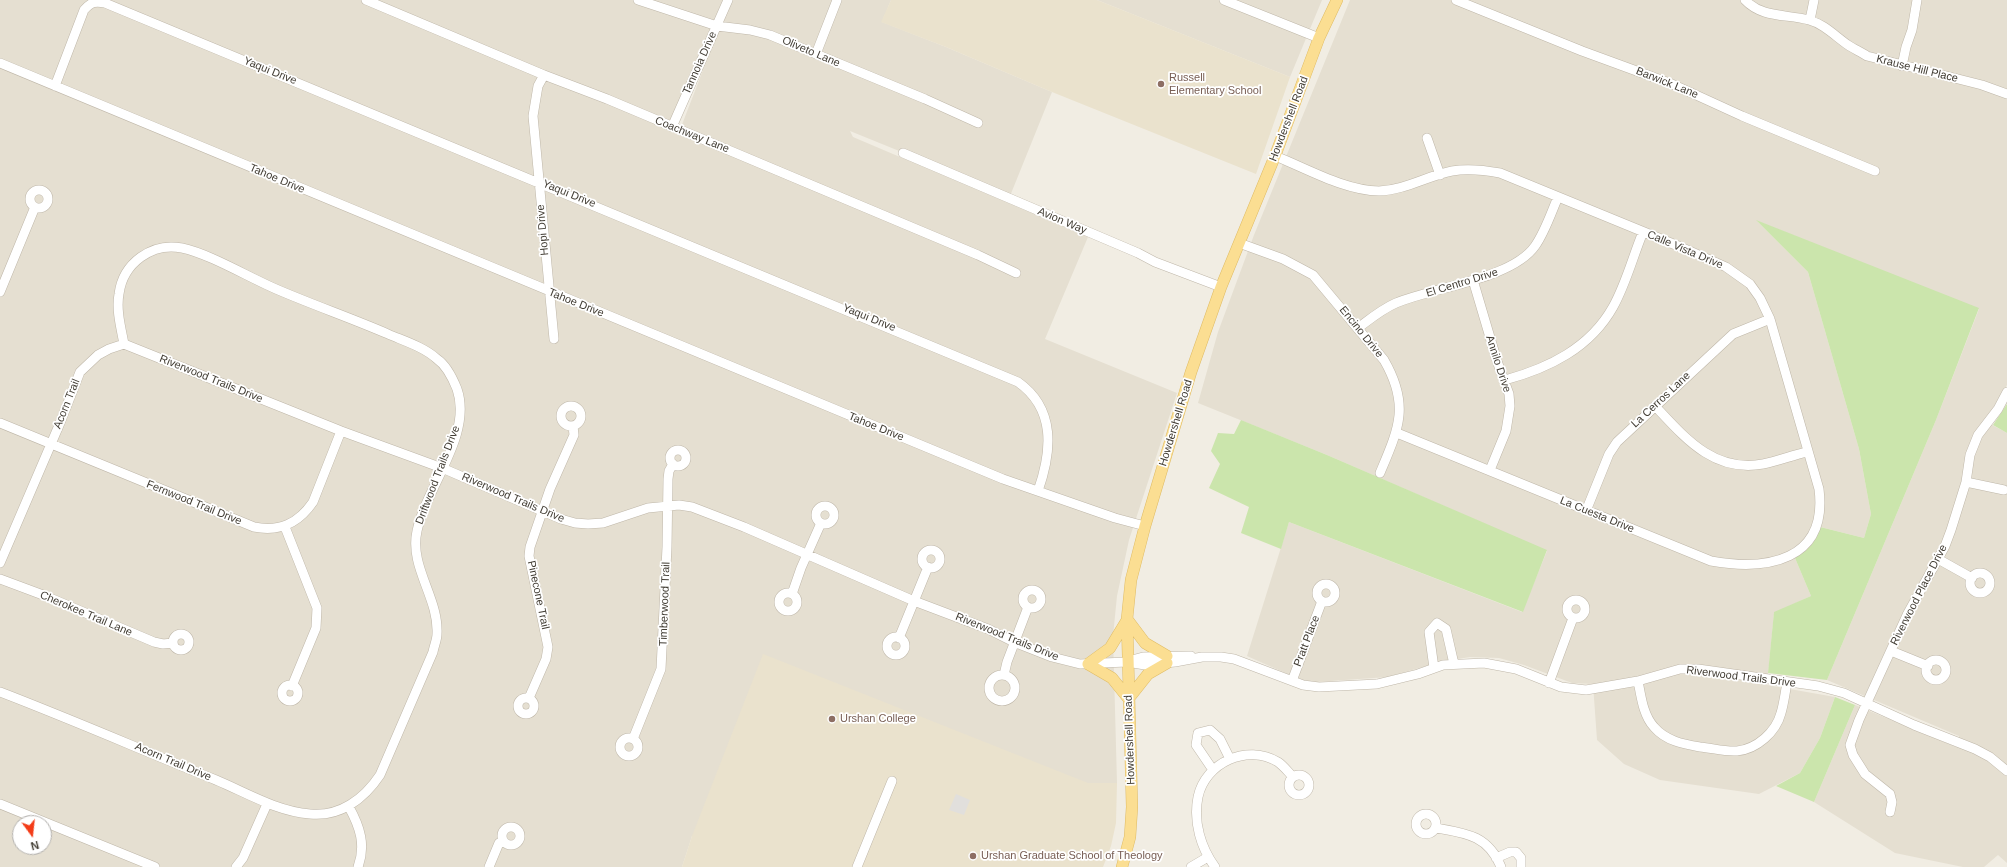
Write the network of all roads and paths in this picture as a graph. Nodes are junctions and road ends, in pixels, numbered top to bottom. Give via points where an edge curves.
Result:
1 (366, 0) edge
2 (638, 0) edge
3 (728, 0) edge
4 (837, 0) edge
5 (1225, 0) edge
6 (1337, 0) edge
7 (1456, 0) edge
8 (1744, 0) edge
9 (1814, 0) edge
10 (1917, 0) edge
11 (383, 3) edge
12 (1810, 20) junction
13 (717, 26) junction
14 (1319, 38) junction
15 (816, 54) junction
16 (0, 63) edge
17 (1902, 66) junction
18 (544, 75) junction
19 (54, 86) junction
20 (2007, 94) edge
21 (978, 123) dead end
22 (672, 126) junction
23 (1427, 138) dead end
24 (903, 153) dead end
25 (1275, 156) junction
26 (1875, 171) dead end
27 (1440, 175) junction
28 (539, 182) junction
29 (1558, 197) junction
30 (35, 207) dead end
31 (1643, 232) junction
32 (1239, 243) junction
33 (1016, 273) dead end
34 (1473, 280) junction
35 (1221, 287) junction
36 (0, 292) edge
37 (549, 292) junction
38 (1770, 319) junction
39 (1358, 328) junction
40 (554, 339) dead end
41 (124, 344) junction
42 (1505, 380) junction
43 (2007, 392) edge
44 (1655, 406) junction
45 (0, 423) edge
46 (573, 426) dead end
47 (341, 431) junction
48 (1396, 433) junction
49 (51, 444) junction
50 (1808, 452) junction
51 (673, 464) dead end
52 (442, 468) junction
53 (1490, 470) junction
54 (1380, 473) dead end
55 (1966, 482) junction
56 (1038, 491) junction
57 (2006, 492) edge
58 (668, 506) junction
59 (542, 511) junction
60 (1586, 511) junction
61 (821, 523) dead end
62 (1145, 526) junction
63 (285, 527) junction
64 (1800, 549) joint
65 (808, 555) junction
66 (1938, 559) junction
67 (0, 563) edge
68 (928, 567) dead end
69 (1972, 578) dead end
70 (0, 579) edge
71 (792, 594) dead end
72 (914, 601) junction
73 (1322, 601) dead end
74 (1028, 607) dead end
75 (1573, 618) dead end
76 (1127, 619) junction
77 (899, 638) dead end
78 (1014, 642) junction
79 (173, 643) dead end
80 (1891, 651) junction
81 (1167, 659) junction
82 (1127, 662) junction
83 (1088, 664) junction
84 (1454, 664) junction
85 (1928, 666) dead end
86 (1434, 668) junction
87 (1004, 675) dead end
88 (1292, 681) junction
89 (1638, 681) junction
90 (1549, 683) junction
91 (1787, 683) junction
92 (292, 686) dead end
93 (0, 692) edge
94 (529, 698) dead end
95 (1129, 698) junction
96 (1866, 704) junction
97 (633, 739) dead end
98 (1230, 759) junction
99 (2006, 767) edge
100 (1213, 770) junction
101 (1293, 777) dead end
102 (892, 781) dead end
103 (0, 804) edge
104 (267, 804) junction
105 (348, 807) junction
106 (1890, 812) dead end
107 (1436, 828) dead end
108 (503, 841) dead end
109 (1208, 857) junction
110 (1496, 858) junction
111 (155, 867) edge
112 (236, 867) edge
113 (358, 867) edge
114 (489, 867) edge
115 (857, 867) edge
116 (1122, 867) edge
117 (1191, 867) edge
118 (1215, 867) edge
119 (1501, 867) edge
120 (1521, 867) edge

1 - 11 street, Coachway Lane
2 - 13 street, Oliveto Lane
3 - 13 street, Tannoia Drive
4 - 15 street
5 - 14 street
6 - 14 main road, Howdershell Road
7 - 26 street, Barwick Lane via 1672,84
8 - 12 street, Krause Hill Place via 1761,12
9 - 12 street
10 - 17 street
11 - 18 street, Coachway Lane
12 - 17 street, Krause Hill Place via 1867,56
13 - 15 street, Oliveto Lane via 770,35
13 - 22 street, Tannoia Drive
14 - 25 main road, Howdershell Road
15 - 21 street, Oliveto Lane
16 - 19 street, Tahoe Drive
17 - 20 street, Krause Hill Place via 1982,85
18 - 22 street, Coachway Lane
18 - 28 street, Hopi Drive via 536,93 533,116
19 - 28 street, Yaqui Drive via 84,10 90,4 105,3
19 - 37 street, Tahoe Drive
22 - 33 street, Coachway Lane
23 - 27 street
24 - 35 street, Avion Way via 1155,262
25 - 27 street, Calle Vista Drive via 1338,182 1368,190 1400,188
25 - 32 main road, Howdershell Road
27 - 29 street, Calle Vista Drive via 1470,169 1500,173
28 - 37 street, Hopi Drive
28 - 56 street, Yaqui Drive via 1018,382 1030,390 1039,402 1045,419 1047,458
29 - 31 street, Calle Vista Drive
29 - 34 street, El Centro Drive via 1541,236 1527,255 1498,273
30 - 36 street
31 - 38 street, Calle Vista Drive via 1726,267 1750,284
31 - 42 street via 1614,306 1596,331 1559,360 1525,375
32 - 35 main road, Howdershell Road
32 - 39 street, Encino Drive via 1284,259 1313,275
34 - 39 street, El Centro Drive via 1397,303
34 - 42 street, Annilo Drive
35 - 62 main road, Howdershell Road via 1191,372
37 - 40 street, Hopi Drive
37 - 56 street, Tahoe Drive via 1003,479
38 - 44 street, La Cerros Lane via 1733,334
38 - 50 street, Calle Vista Drive
39 - 48 street, Encino Drive via 1384,360 1392,375 1400,411
41 - 47 street, Riverwood Trails Drive
41 - 49 street, Acorn Trail via 98,355 80,372
41 - 52 street, Driftwood Trails Drive via 118,295 125,272 152,250 171,247 192,251 405,341 438,359 452,380 459,401 458,428
42 - 53 street, Annilo Drive via 1509,394 1510,418
43 - 55 street, Riverwood Place Drive via 1998,410 1976,440 1970,456
44 - 50 street via 1699,450 1737,465 1762,464
44 - 60 street, La Cerros Lane via 1617,442 1609,454
45 - 49 street, Fernwood Trail Drive
46 - 59 street, Pinecone Trail via 574,435
47 - 52 street, Riverwood Trails Drive
47 - 63 street via 313,502 308,510
48 - 53 street, La Cuesta Drive
48 - 54 street, Encino Drive
49 - 63 street, Fernwood Trail Drive via 254,527
49 - 67 street, Acorn Trail
50 - 64 street, Calle Vista Drive via 1819,489 1820,516 1816,528
51 - 58 street, Timberwood Trail via 669,471
52 - 59 street, Riverwood Trails Drive
52 - 105 street, Driftwood Trails Drive via 420,517 415,547 420,572 436,620 437,635 433,652 380,775 372,787
53 - 60 street, La Cuesta Drive
55 - 57 street
55 - 66 street, Riverwood Place Drive via 1951,530
56 - 62 street, Tahoe Drive
58 - 59 street, Riverwood Trails Drive via 648,508 602,523 588,524 576,523
58 - 65 street, Riverwood Trails Drive via 692,507
58 - 97 street, Timberwood Trail via 661,669
59 - 94 street, Pinecone Trail via 533,535 530,556 548,647 546,659
60 - 64 street, La Cuesta Drive via 1693,555 1726,564 1775,563 1793,556
61 - 65 street
62 - 76 main road, Howdershell Road via 1132,580
63 - 92 street via 317,608 316,628
65 - 71 street
65 - 72 street, Riverwood Trails Drive
66 - 69 street
66 - 80 street, Riverwood Place Drive via 1907,615
68 - 72 street
70 - 79 street, Cherokee Trail Lane via 154,642
72 - 77 street
72 - 78 street, Riverwood Trails Drive via 961,618
73 - 88 street, Pratt Place
74 - 78 street
75 - 90 street
76 - 81 main road via 1145,643
76 - 82 main road, Howdershell Road
76 - 83 main road via 1110,648
78 - 83 street, Riverwood Trails Drive via 1052,657
78 - 87 street
80 - 85 street
80 - 96 street, Riverwood Place Drive
81 - 82 street, Riverwood Trails Drive via 1143,656
81 - 88 street, Riverwood Trails Drive via 1234,659
81 - 95 main road via 1148,674
82 - 83 street, Riverwood Trails Drive
82 - 95 main road, Howdershell Road
83 - 95 main road via 1112,678
84 - 86 street, Riverwood Trails Drive
84 - 86 street via 1446,629 1438,623 1429,632
84 - 90 street, Riverwood Trails Drive via 1484,663 1516,670
86 - 88 street, Riverwood Trails Drive via 1392,680 1356,686 1319,688
89 - 90 street, Riverwood Trails Drive via 1586,690 1574,690
89 - 91 street, Riverwood Trails Drive via 1665,672 1698,669
89 - 91 street via 1653,727 1670,740 1681,744 1736,751 1748,749 1758,743 1776,725 1782,713
91 - 96 street, Riverwood Trails Drive via 1831,689
93 - 104 street, Acorn Trail Drive via 157,755
95 - 116 main road, Howdershell Road via 1132,807 1130,837
96 - 99 street, Riverwood Trails Drive via 1963,744
96 - 106 street, Riverwood Place Drive via 1850,745 1865,774 1890,794
98 - 100 street
98 - 100 street via 1214,732 1210,730 1198,733 1196,744
98 - 101 street via 1242,755 1262,756 1278,762
100 - 109 street via 1202,786 1197,804 1199,834
102 - 115 street
103 - 111 street
104 - 105 street, Acorn Trail Drive via 311,814 331,813
104 - 112 street via 243,858
105 - 113 street via 361,835
107 - 110 street via 1471,835 1490,848
108 - 114 street via 499,843
109 - 117 street
109 - 118 street
110 - 119 street
110 - 120 street via 1516,852 1521,858

